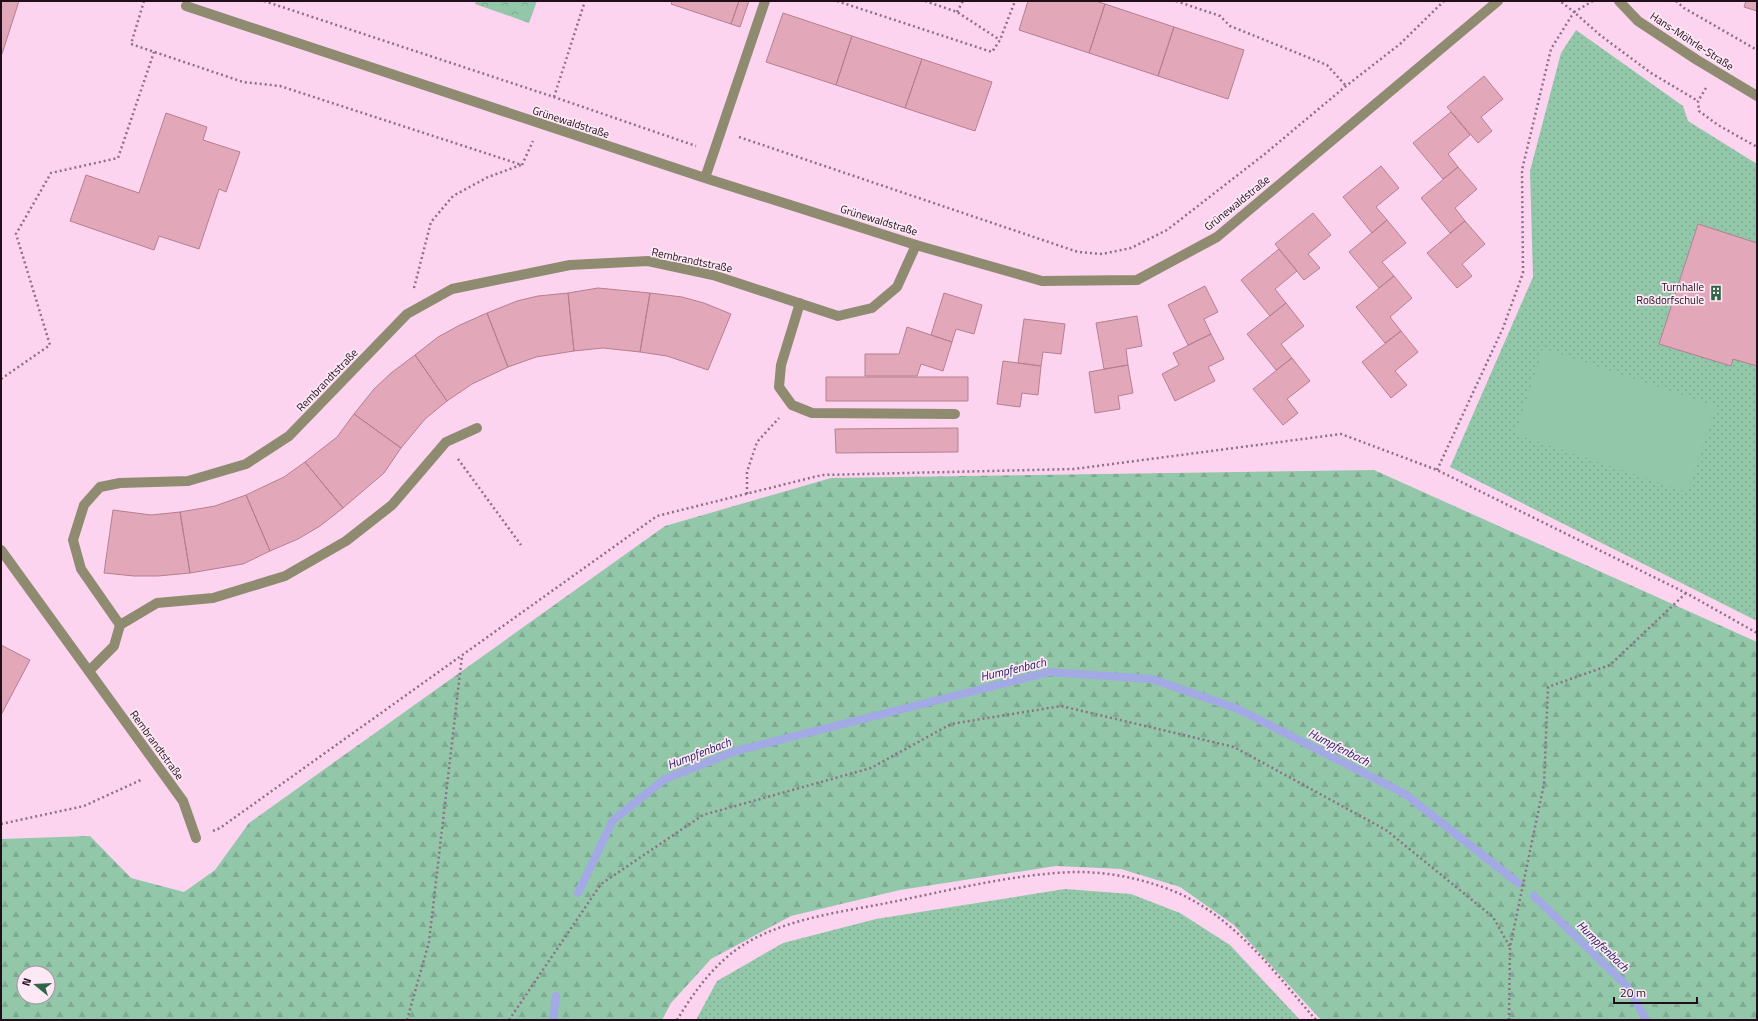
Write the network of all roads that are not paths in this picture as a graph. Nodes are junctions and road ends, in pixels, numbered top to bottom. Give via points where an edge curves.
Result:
1 (765, 1) edge
2 (1498, 1) edge
3 (1619, 1) edge
4 (186, 6) dead end
5 (1757, 96) edge
6 (704, 178) junction
7 (916, 245) junction
8 (800, 303) junction
9 (954, 414) dead end
10 (477, 428) dead end
11 (1, 550) edge
12 (120, 625) junction
13 (89, 671) junction
14 (196, 838) road end

1 - 6 street
2 - 7 street, Grünewaldstraße via 1217,237 1137,280 1042,281
3 - 5 street, Hans-Möhrle-Straße via 1638,22
4 - 6 street, Grünewaldstraße
6 - 7 street, Grünewaldstraße
7 - 8 street, Rembrandtstraße via 897,287 872,308 838,316
8 - 9 street via 781,365 779,387 792,405 812,413
8 - 12 street, Rembrandtstraße via 713,275 648,261 570,265 452,289 407,314 289,436 246,464 188,481 120,483 100,487 84,505 73,540 81,569
10 - 12 street via 446,442 392,505 346,541 285,576 213,598 157,602
11 - 13 street, Rembrandtstraße
12 - 13 street via 114,646
13 - 14 street, Rembrandtstraße via 183,801

